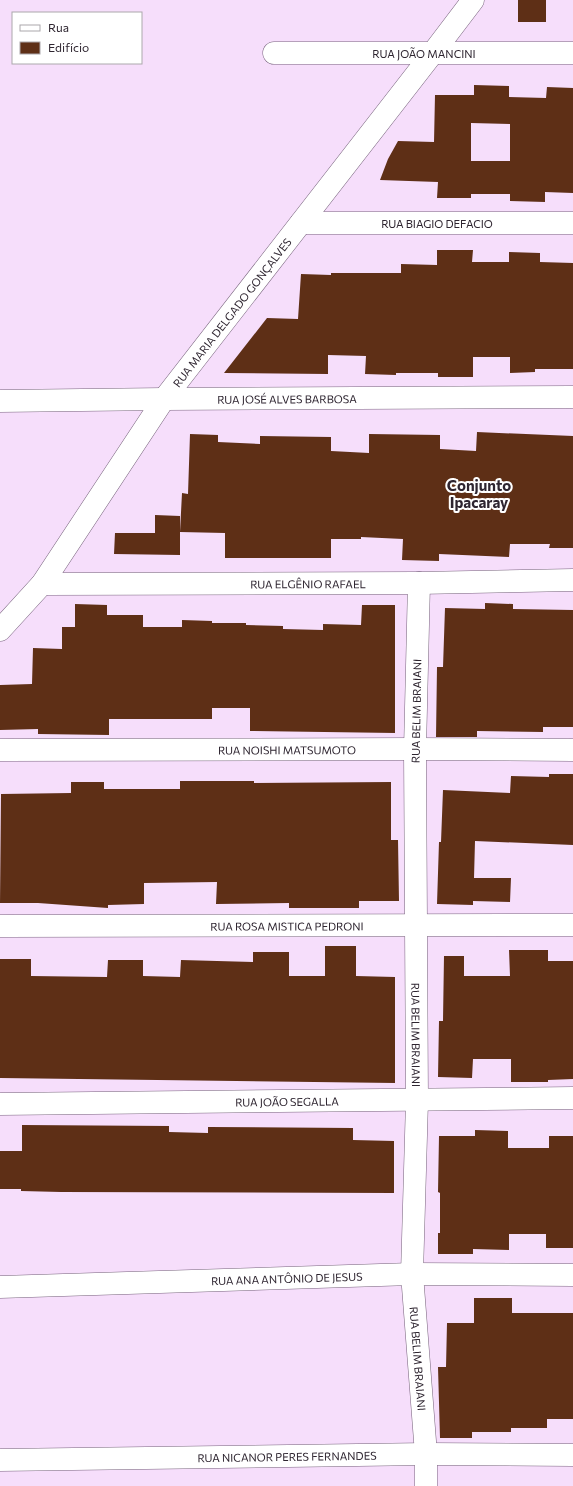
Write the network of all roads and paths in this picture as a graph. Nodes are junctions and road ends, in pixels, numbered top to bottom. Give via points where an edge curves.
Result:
1 (473, 0) edge
2 (274, 53) dead end
3 (573, 53) edge
4 (432, 54) junction
5 (301, 223) junction
6 (573, 223) edge
7 (573, 397) edge
8 (164, 399) junction
9 (0, 401) edge
10 (573, 580) edge
11 (419, 583) junction
12 (42, 584) junction
13 (0, 630) edge
14 (415, 749) junction
15 (0, 750) edge
16 (573, 750) edge
17 (573, 925) edge
18 (0, 926) edge
19 (417, 926) junction
20 (573, 1098) edge
21 (418, 1101) junction
22 (0, 1104) edge
23 (412, 1274) junction
24 (573, 1275) edge
25 (0, 1287) edge
26 (426, 1454) junction
27 (573, 1455) edge
28 (0, 1460) edge
29 (426, 1486) edge

1 - 4 street, RUA MARIA DELGADO GONÇALVES
2 - 4 street, RUA JOÃO MANCINI
3 - 4 street, RUA JOÃO MANCINI
4 - 5 street, RUA MARIA DELGADO GONÇALVES
5 - 6 street, RUA BIAGIO DEFACIO
5 - 8 street, RUA MARIA DELGADO GONÇALVES
7 - 8 street, RUA JOSÉ ALVES BARBOSA
8 - 9 street, RUA JOSÉ ALVES BARBOSA
8 - 12 street, RUA MARIA DELGADO GONÇALVES
10 - 11 street, RUA ELGÊNIO RAFAEL
11 - 12 street, RUA ELGÊNIO RAFAEL
11 - 14 street, RUA BELIM BRAIANI
12 - 13 street, RUA MARIA DELGADO GONÇALVES
14 - 15 street, RUA NOISHI MATSUMOTO
14 - 16 street, RUA NOISHI MATSUMOTO
14 - 19 street, RUA BELIM BRAIANI
17 - 19 street, RUA ROSA MISTICA PEDRONI
18 - 19 street, RUA ROSA MISTICA PEDRONI
19 - 21 street, RUA BELIM BRAIANI
20 - 21 street, RUA JOÃO SEGALLA
21 - 22 street, RUA JOÃO SEGALLA
21 - 23 street, RUA BELIM BRAIANI
23 - 24 street, RUA ANA ANTÔNIO DE JESUS
23 - 25 street, RUA ANA ANTÔNIO DE JESUS
23 - 26 street, RUA BELIM BRAIANI
26 - 27 street, RUA NICANOR PERES FERNANDES
26 - 28 street, RUA NICANOR PERES FERNANDES
26 - 29 street, RUA BELIM BRAIANI

